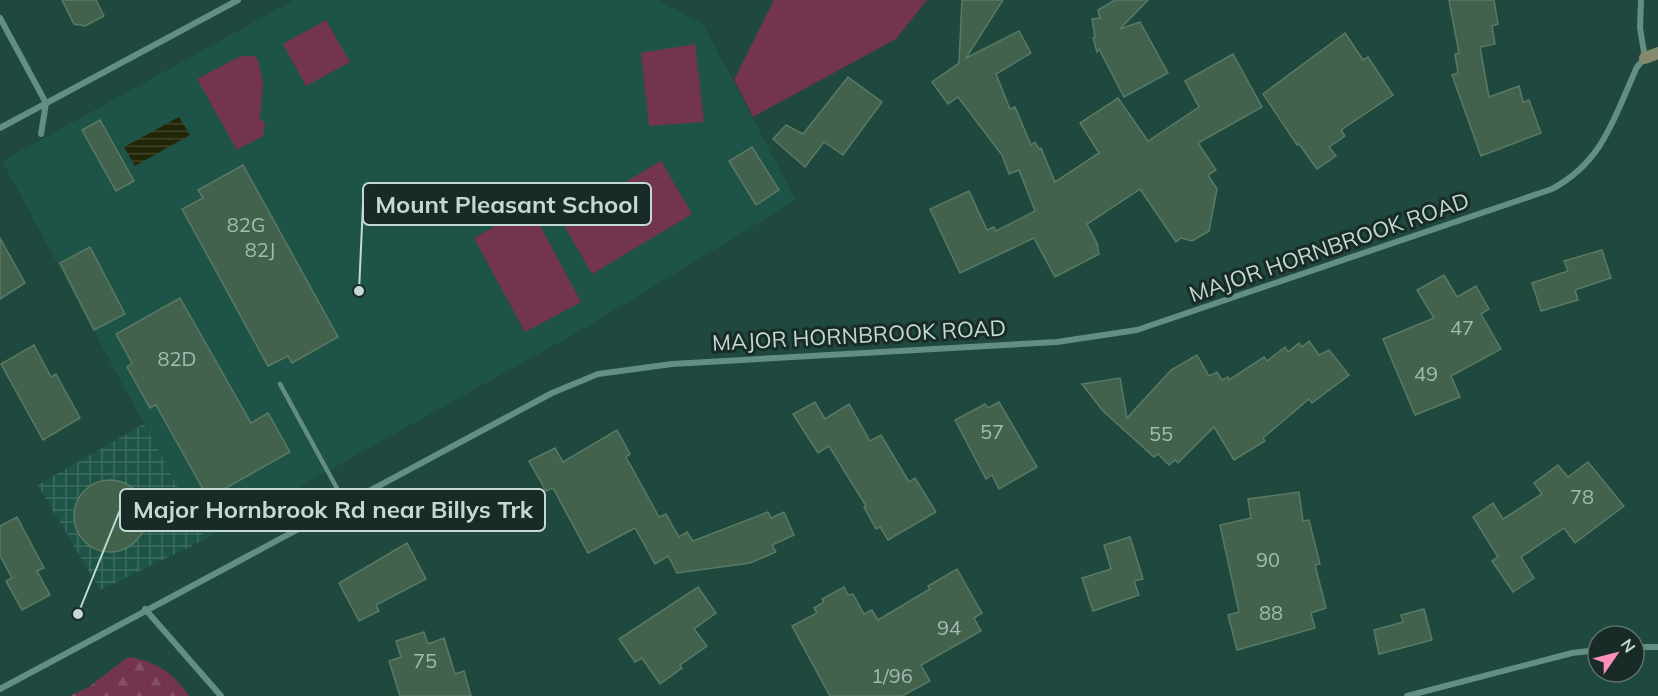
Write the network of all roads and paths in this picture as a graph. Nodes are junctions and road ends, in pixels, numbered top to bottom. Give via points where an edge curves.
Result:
1 (238, 0) edge
2 (1641, 0) edge
3 (0, 18) edge
4 (1658, 53) edge
5 (1645, 58) junction
6 (46, 103) junction
7 (0, 128) edge
8 (41, 134) dead end
9 (280, 384) dead end
10 (345, 503) junction
11 (145, 609) junction
12 (1586, 652) edge
13 (0, 689) edge
14 (221, 696) edge
15 (1407, 696) edge

1 - 6 street
2 - 5 street
3 - 6 street
4 - 5 street
5 - 10 street, MAJOR HORNBROOK ROAD via 1637,67 1598,150 1569,180 1511,205 1389,247 1137,330 1092,338 714,360 598,374 552,393
6 - 7 street
6 - 8 street
9 - 10 lane
10 - 11 street, MAJOR HORNBROOK ROAD
11 - 13 street, MAJOR HORNBROOK ROAD
11 - 14 street
12 - 15 street

